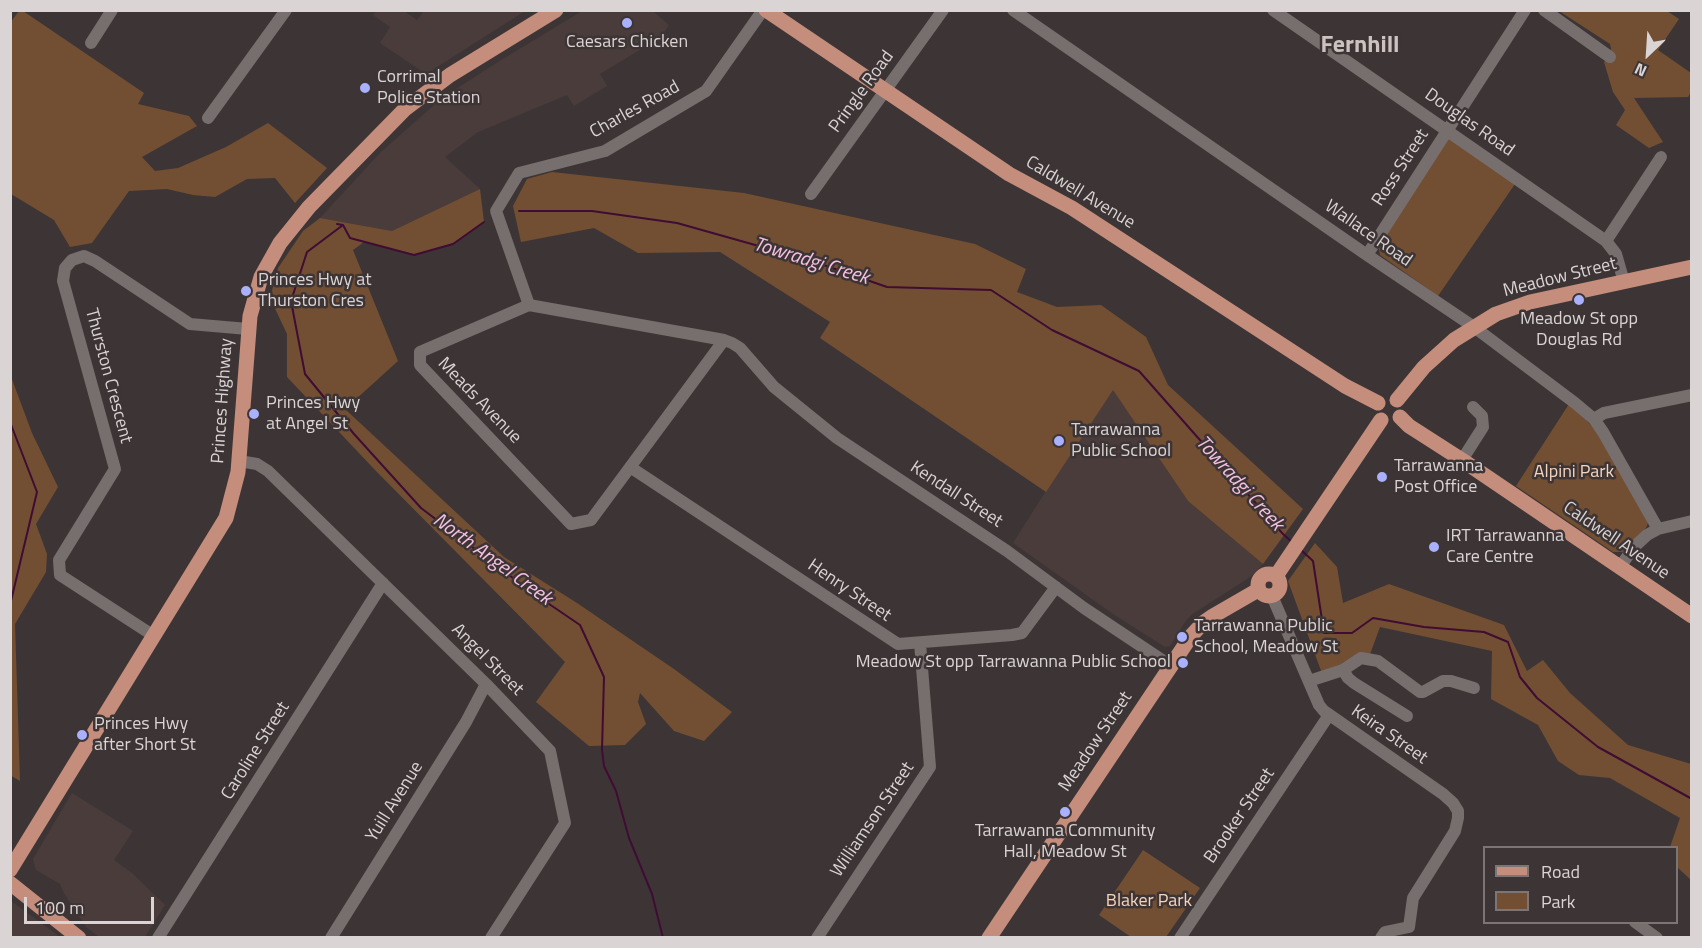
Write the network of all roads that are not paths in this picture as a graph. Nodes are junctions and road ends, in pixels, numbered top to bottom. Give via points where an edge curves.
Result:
1 (112, 10) edge
2 (556, 10) edge
3 (764, 10) edge
4 (943, 10) edge
5 (1013, 10) edge
6 (1273, 10) edge
7 (1526, 10) edge
8 (1544, 10) edge
9 (280, 12) edge
10 (91, 43) dead end
11 (1610, 57) dead end
12 (886, 90) junction
13 (208, 118) dead end
14 (1447, 130) junction
15 (1661, 157) dead end
16 (811, 194) dead end
17 (1606, 241) junction
18 (1367, 255) junction
19 (1692, 267) edge
20 (1624, 282) junction
21 (529, 305) junction
22 (1474, 327) junction
23 (248, 329) junction
24 (728, 341) junction
25 (1692, 395) edge
26 (1397, 400) junction
27 (1378, 403) junction
28 (1473, 407) dead end
29 (1400, 417) junction
30 (1593, 419) junction
31 (1381, 420) junction
32 (1462, 460) junction
33 (239, 461) junction
34 (630, 466) junction
35 (1692, 521) edge
36 (1658, 529) junction
37 (1620, 567) junction
38 (383, 584) junction
39 (1056, 587) junction
40 (1265, 593) junction
41 (1692, 616) edge
42 (154, 636) junction
43 (920, 643) junction
44 (1171, 666) junction
45 (1343, 670) junction
46 (1309, 681) junction
47 (486, 684) junction
48 (1474, 688) dead end
49 (1329, 715) junction
50 (1407, 716) dead end
51 (10, 870) edge
52 (10, 883) edge
53 (1638, 924) edge
54 (1411, 932) edge
55 (1655, 937) edge
56 (80, 938) edge
57 (158, 938) edge
58 (331, 938) edge
59 (491, 938) edge
60 (817, 938) edge
61 (989, 938) edge
62 (1180, 938) edge
63 (1381, 938) edge

1 - 10 street
2 - 23 main road, Princes Highway via 450,75 397,116 309,207 280,243 261,277
3 - 12 main road, Caldwell Avenue
3 - 21 street, Charles Road via 706,91 605,151 519,173 496,211
4 - 12 street, Pringle Road
5 - 18 street, Wallace Road
6 - 14 street, Douglas Road
7 - 14 street, Ross Street
8 - 11 street
9 - 13 street
12 - 16 street, Pringle Road
12 - 27 main road, Caldwell Avenue via 1010,174 1072,208 1345,386
14 - 17 street, Douglas Road
14 - 18 street, Ross Street
15 - 17 street
17 - 20 street, Douglas Road via 1616,254
18 - 22 street, Wallace Road
19 - 20 main road, Meadow Street
20 - 22 main road, Meadow Street via 1530,302
21 - 24 street
21 - 34 street, Meads Avenue via 420,352 420,364 571,524 591,520
22 - 26 main road, Meadow Street via 1424,367
22 - 30 street, Wallace Road
23 - 33 main road, Princes Highway
23 - 42 street, Thurston Crescent via 190,324 84,256 72,260 65,268 63,281 115,469 59,560 60,574
24 - 34 street, Meads Avenue
24 - 39 street, Kendall Street via 740,348 774,387 837,438
25 - 30 street via 1604,413
26 - 27 main road via 1390,397
26 - 29 main road via 1402,411
27 - 31 main road via 1376,412
28 - 32 street via 1482,416 1483,427
29 - 31 main road via 1389,423
29 - 32 main road, Caldwell Avenue
30 - 36 street, Wallace Road
31 - 40 main road, Meadow Street via 1276,576 1269,573 1257,582
32 - 37 main road, Caldwell Avenue
33 - 38 street, Angel Street via 263,466
33 - 42 main road, Princes Highway via 226,518
34 - 43 street, Henry Street via 898,644
35 - 36 street
36 - 37 street via 1640,540
37 - 41 main road, Caldwell Avenue
38 - 47 street, Angel Street
38 - 57 street, Caroline Street
39 - 43 street, Henry Street via 1022,633
39 - 44 street, Kendall Street
40 - 44 main road, Meadow Street via 1203,623
40 - 46 street, Keira Street
42 - 51 main road, Princes Highway
43 - 60 street, Williamson Street via 930,767
44 - 61 main road, Meadow Street
45 - 46 street
45 - 48 street via 1366,658 1378,661 1420,692 1443,681
45 - 50 street, Keira Street via 1354,683
46 - 49 street, Keira Street via 1319,705
47 - 58 street, Yuill Avenue
47 - 59 street, Angel Street via 550,751 565,824
49 - 54 street, Keira Street via 1443,794 1458,811 1455,831 1413,898
49 - 62 street, Brooker Street
52 - 56 main road
53 - 55 street
54 - 63 street via 1384,932

